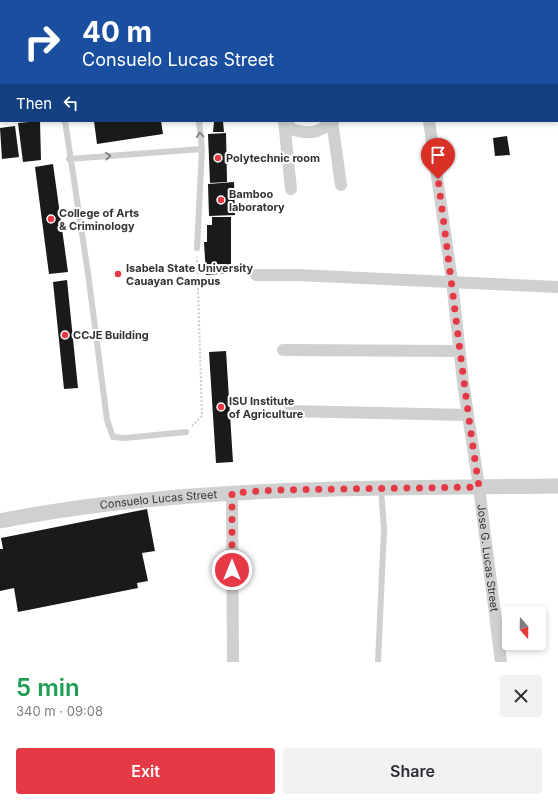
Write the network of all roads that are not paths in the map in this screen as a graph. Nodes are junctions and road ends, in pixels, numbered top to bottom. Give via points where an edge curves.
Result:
1 (65, 122) edge
2 (199, 122) edge
3 (285, 122) edge
4 (286, 122) edge
5 (332, 122) edge
6 (429, 122) edge
7 (202, 149) junction
8 (69, 159) junction
9 (341, 185) dead end
10 (291, 189) dead end
11 (197, 248) road end
12 (256, 275) dead end
13 (452, 281) junction
14 (558, 287) edge
15 (283, 350) dead end
16 (459, 350) junction
17 (289, 411) dead end
18 (468, 415) junction
19 (186, 432) road end
20 (558, 486) edge
21 (479, 487) junction
22 (381, 488) junction
23 (232, 493) junction
24 (0, 520) edge
25 (233, 662) edge
26 (378, 662) edge
27 (501, 662) edge

1 - 8 lane
7 -> 2 lane
3 - 10 street
4 - 5 street via 291,130 309,133 319,132
5 - 9 street
6 - 13 street, Jose G. Lucas Street
8 -> 7 lane
7 - 11 lane
8 - 19 lane via 88,273 107,420 113,437
12 - 13 street
13 - 14 street
13 - 16 street, Jose G. Lucas Street
15 - 16 street
16 - 18 street, Jose G. Lucas Street
17 - 18 street
18 - 21 street, Jose G. Lucas Street
20 - 21 street, Consuelo Lucas Street
21 - 22 street, Consuelo Lucas Street
21 - 27 street, Jose G. Lucas Street
22 - 23 street, Consuelo Lucas Street
22 - 26 lane via 384,529
23 - 24 street, Consuelo Lucas Street via 129,501
23 - 25 street

